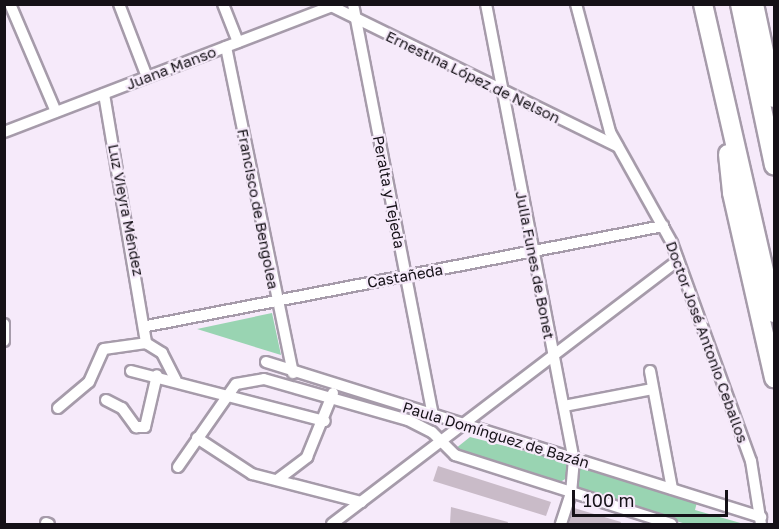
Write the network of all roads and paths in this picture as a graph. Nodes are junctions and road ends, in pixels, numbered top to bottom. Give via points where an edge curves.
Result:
1 (10, 4) edge
2 (119, 4) edge
3 (223, 4) edge
4 (353, 4) edge
5 (486, 4) edge
6 (576, 4) edge
7 (703, 4) edge
8 (740, 4) edge
9 (754, 4) edge
10 (332, 5) edge
11 (356, 21) junction
12 (238, 42) junction
13 (225, 47) junction
14 (147, 77) junction
15 (721, 86) junction
16 (502, 90) junction
17 (104, 94) junction
18 (774, 98) edge
19 (56, 112) junction
20 (4, 132) edge
21 (616, 146) junction
22 (774, 165) edge
23 (663, 226) junction
24 (533, 252) junction
25 (678, 260) junction
26 (406, 276) junction
27 (277, 300) junction
28 (774, 314) edge
29 (4, 324) edge
30 (147, 326) junction
31 (4, 341) edge
32 (146, 343) junction
33 (552, 355) junction
34 (266, 362) dead end
35 (291, 370) junction
36 (131, 371) dead end
37 (650, 371) dead end
38 (157, 375) junction
39 (774, 378) edge
40 (176, 380) junction
41 (334, 384) junction
42 (300, 388) junction
43 (652, 388) junction
44 (227, 393) junction
45 (106, 399) dead end
46 (332, 399) junction
47 (564, 406) junction
48 (58, 408) dead end
49 (433, 414) junction
50 (325, 421) junction
51 (463, 424) junction
52 (197, 438) junction
53 (441, 441) junction
54 (574, 459) junction
55 (178, 467) dead end
56 (277, 480) junction
57 (672, 489) junction
58 (571, 493) junction
59 (361, 502) junction
60 (761, 521) edge
61 (332, 525) edge
62 (561, 525) edge
63 (671, 525) edge

1 - 19 street
2 - 14 street
3 - 12 street
4 - 11 street, Peralta y Tejeda
5 - 16 street, Julia Funes de Bonet
6 - 21 street, Doctor José Antonio Ceballos
7 - 15 highway
8 - 22 highway
9 - 18 highway
10 - 11 street, Ernestina López de Nelson
10 - 12 street, Juana Manso
11 - 16 street, Ernestina López de Nelson
11 - 26 street, Peralta y Tejeda
12 - 13 street, Juana Manso
13 - 14 street, Juana Manso
13 - 27 street, Francisco de Bengolea
14 - 17 street, Juana Manso
15 - 28 highway
15 - 39 highway via 732,193
16 - 21 street, Ernestina López de Nelson
16 - 24 street, Julia Funes de Bonet
17 - 19 street, Juana Manso
17 - 30 street, Luz Vieyra Méndez
19 - 20 street, Juana Manso
21 - 23 street, Doctor José Antonio Ceballos
23 - 24 street, Castañeda
23 - 25 street, Doctor José Antonio Ceballos
24 - 26 street, Castañeda
24 - 33 street, Julia Funes de Bonet
25 - 33 street
25 - 60 street, Doctor José Antonio Ceballos via 753,468
26 - 27 street, Castañeda
26 - 49 street, Peralta y Tejeda
27 - 30 street, Castañeda
27 - 35 street, Francisco de Bengolea
29 - 31 street
30 - 32 street, Luz Vieyra Méndez
32 - 40 street via 162,354
32 - 48 street via 104,348 89,382
33 - 47 street, Julia Funes de Bonet
33 - 51 street
34 - 35 street, Paula Domínguez de Bazán
35 - 41 street, Paula Domínguez de Bazán
35 - 42 street, Francisco de Bengolea
36 - 38 street
37 - 43 street
38 - 40 street
38 - 45 street via 145,427 136,427 122,408
40 - 44 street
41 - 46 street
41 - 49 street, Paula Domínguez de Bazán
42 - 44 street, Paula Domínguez de Bazán via 264,379 236,384
42 - 46 street, Paula Domínguez de Bazán
43 - 47 street
43 - 57 street
44 - 50 street
44 - 52 street
46 - 50 street
46 - 53 street, Paula Domínguez de Bazán via 408,420
47 - 54 street, Julia Funes de Bonet
49 - 51 street, Paula Domínguez de Bazán
50 - 56 street via 307,457
51 - 53 street
51 - 54 street, Paula Domínguez de Bazán
52 - 55 street
52 - 56 street via 241,469
53 - 58 street, Paula Domínguez de Bazán via 455,455
53 - 59 street
54 - 57 street, Paula Domínguez de Bazán
54 - 58 street, Julia Funes de Bonet
56 - 59 street
57 - 60 street, Paula Domínguez de Bazán
58 - 62 street, Julia Funes de Bonet
58 - 63 street, Paula Domínguez de Bazán
59 - 61 street

